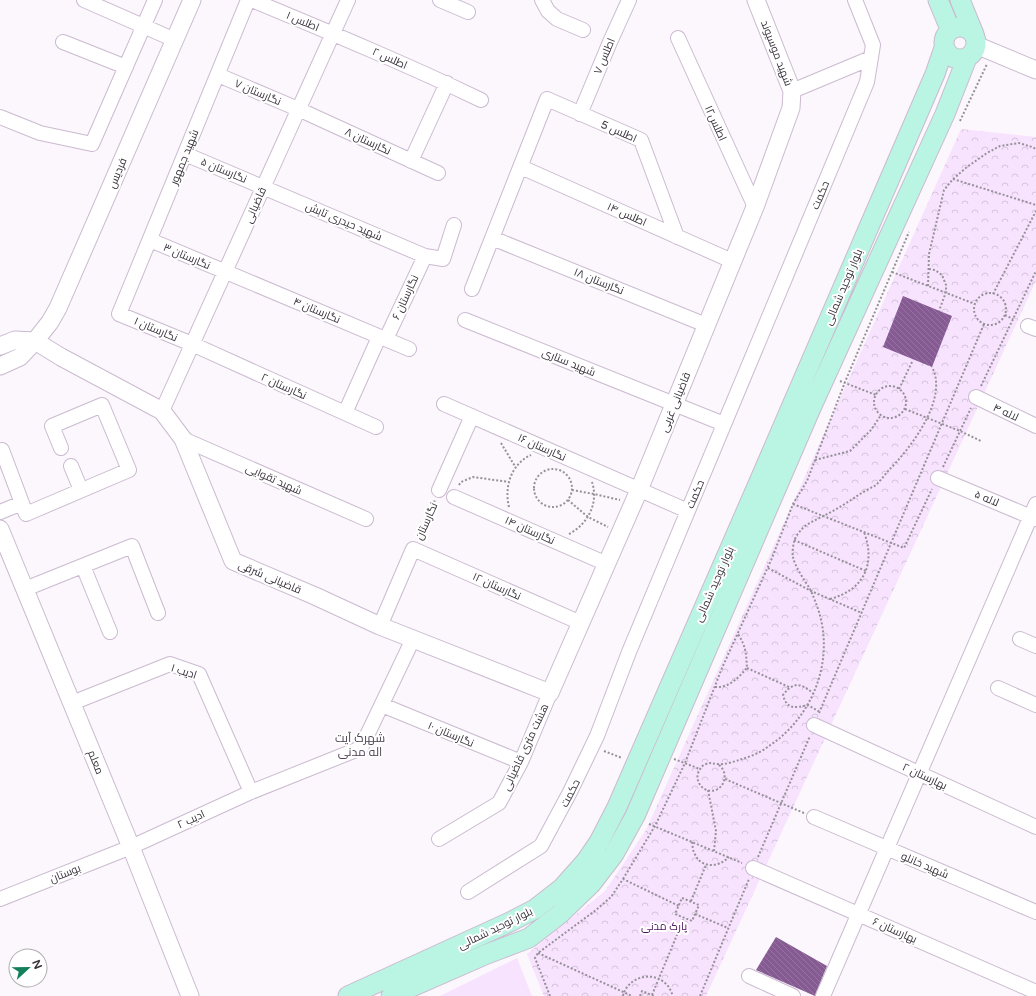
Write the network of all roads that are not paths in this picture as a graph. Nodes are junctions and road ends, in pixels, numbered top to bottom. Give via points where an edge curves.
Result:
1 (84, 0) edge
2 (155, 0) edge
3 (192, 0) edge
4 (248, 0) edge
5 (252, 0) edge
6 (348, 0) edge
7 (440, 0) edge
8 (542, 0) edge
9 (629, 0) edge
10 (756, 0) edge
11 (855, 0) edge
12 (938, 0) edge
13 (960, 0) edge
14 (466, 6) edge
15 (143, 26) junction
16 (950, 29) junction
17 (584, 30) dead end
18 (332, 34) junction
19 (678, 38) dead end
20 (175, 40) junction
21 (62, 42) dead end
22 (978, 47) junction
23 (944, 48) junction
24 (871, 58) junction
25 (126, 67) junction
26 (1036, 70) edge
27 (218, 75) junction
28 (447, 83) junction
29 (792, 91) junction
30 (481, 100) dead end
31 (791, 108) joint
32 (298, 109) junction
33 (580, 114) junction
34 (0, 117) edge
35 (185, 154) junction
36 (411, 161) junction
37 (521, 167) junction
38 (438, 173) dead end
39 (263, 187) junction
40 (755, 207) junction
41 (454, 225) dead end
42 (678, 237) junction
43 (492, 238) junction
44 (150, 240) junction
45 (425, 256) junction
46 (732, 262) junction
47 (225, 271) junction
48 (472, 289) dead end
49 (120, 314) joint
50 (465, 320) dead end
51 (706, 325) junction
52 (382, 338) junction
53 (35, 342) junction
54 (192, 344) junction
55 (0, 346) edge
56 (409, 349) dead end
57 (0, 366) edge
58 (976, 397) road end
59 (444, 404) dead end
60 (674, 404) junction
61 (162, 411) junction
62 (345, 413) junction
63 (472, 416) junction
64 (724, 424) junction
65 (1036, 426) edge
66 (376, 427) dead end
67 (183, 439) junction
68 (60, 448) dead end
69 (2, 450) dead end
70 (71, 466) dead end
71 (938, 478) road end
72 (81, 490) junction
73 (439, 490) road end
74 (639, 490) junction
75 (454, 497) road end
76 (22, 503) junction
77 (1036, 504) edge
78 (688, 511) junction
79 (0, 512) edge
80 (1033, 518) edge
81 (366, 519) dead end
82 (0, 529) edge
83 (413, 549) joint
84 (4, 550) edge
85 (607, 564) junction
86 (83, 566) junction
87 (25, 589) junction
88 (158, 613) dead end
89 (581, 623) junction
90 (380, 626) junction
91 (110, 632) dead end
92 (413, 639) junction
93 (1020, 639) dead end
94 (1036, 646) edge
95 (998, 688) dead end
96 (550, 693) junction
97 (72, 703) junction
98 (382, 705) junction
99 (1036, 705) edge
100 (814, 725) road end
101 (521, 762) junction
102 (919, 774) junction
103 (251, 792) junction
104 (814, 817) road end
105 (1036, 827) edge
106 (439, 839) dead end
107 (131, 847) junction
108 (887, 848) junction
109 (754, 868) road end
110 (468, 892) dead end
111 (0, 899) edge
112 (1036, 912) edge
113 (859, 914) junction
114 (749, 976) dead end
115 (1036, 992) edge
116 (190, 996) edge
117 (348, 996) edge
118 (391, 996) edge
119 (793, 996) edge
120 (823, 996) edge

1 - 15 street
2 - 15 street
3 - 20 street, فردیس
4 - 27 street, شهید جمهور
5 - 18 street, اطلس ۱
6 - 18 street, قاضیانی
7 - 14 street
8 - 17 street via 548,11 557,19
9 - 33 street, اطلس ۷
10 - 29 street, شهید موسیوند
11 - 24 street, حکمت via 873,45
12 - 16 main road
13 - 22 main road
15 - 20 street
15 - 25 street
16 - 22 main road via 963,26 969,29
16 - 23 main road via 943,41
18 - 28 street, اطلس ۲
18 - 32 street, قاضیانی
19 - 40 street, اطلس۱۲
20 - 53 street, فردیس via 63,300
21 - 25 street
22 - 23 main road via 960,60 953,58
22 - 26 street
22 - 118 main road, بلوار توحید شمالی via 945,114 884,268 826,375 635,816 614,854 591,884 560,914 529,938
23 - 117 main road, بلوار توحید شمالی via 932,82 761,477 636,764 599,842 562,888 535,909
24 - 29 street
24 - 64 street, حکمت via 867,82
25 - 34 street via 92,144 40,133
27 - 32 street, نگارستان ۷
27 - 35 street, شهید جمهور
28 - 30 street, اطلس ۲
28 - 36 street
29 - 31 street, شهید موسیوند
31 - 40 street, قاضیانی غربی
32 - 36 street, نگارستان ۸
32 - 39 street, قاضیانی
33 - 37 street, اطلس 5 via 547,99
33 - 42 street, اطلس 5 via 641,140
35 - 39 street, نگارستان ۵
35 - 44 street, شهید جمهور
36 - 38 street, نگارستان ۸
37 - 42 street, اطلس ۱۴
37 - 43 street
39 - 45 street, شهید حیدری تابش
39 - 47 street, قاضیانی
40 - 46 street, قاضیانی غربی
41 - 45 street, شهید حیدری تابش via 443,259
42 - 46 street, اطلس ۱۴
43 - 48 street
43 - 51 street, نگارستان ۱۸
44 - 47 street, نگارستان ۳
44 - 49 street, شهید جمهور
45 - 52 street, نگارستان ۶
46 - 51 street, قاضیانی غربی
47 - 52 street, نگارستان ۴
47 - 54 street, قاضیانی
49 - 54 street, نگارستان ۱
50 - 60 street, شهید ستاری
51 - 60 street, قاضیانی غربی
52 - 56 street, نگارستان ۴
52 - 62 street, نگارستان ۶
53 - 55 street via 16,340
53 - 57 street, فردیس via 20,357
53 - 61 street, قاضیانی شرقی
54 - 61 street, قاضیانی
54 - 62 street, نگارستان ۲
58 - 65 street, لاله ۴
59 - 63 street, نگارستان ۱۶
60 - 64 street, شهید ستاری
60 - 74 street, قاضیانی غربی
61 - 67 street, قاضیانی شرقی
62 - 66 street, نگارستان ۲
63 - 73 street, نگارستان
63 - 74 street, نگارستان ۱۶
64 - 78 street, حکمت
67 - 81 street, شهید تقوایی
67 - 90 street, قاضیانی شرقی via 233,561
68 - 72 street via 52,426 102,405 129,470
69 - 76 street
70 - 72 street
71 - 80 street, لاله ۵
72 - 76 street via 26,514
74 - 78 street, نگارستان ۱۶
74 - 85 street, قاضیانی غربی
75 - 85 street, نگارستان ۱۴
76 - 79 street
77 - 80 street
78 - 110 street, حکمت via 597,736 541,846
80 - 102 street
82 - 84 street, معلم
83 - 89 street, نگارستان ۱۲
83 - 90 street, نگارستان
84 - 87 street, معلم
85 - 89 street, قاضیانی غربی
86 - 87 street
86 - 88 street via 132,546
86 - 91 street
87 - 97 street, معلم
89 - 96 street, قاضیانی غربی
90 - 92 street, قاضیانی شرقی
92 - 96 street, قاضیانی شرقی
92 - 98 street, ادیب ۲
93 - 94 street
95 - 99 street
96 - 101 street, هشت متری قاضیانی
97 - 103 street, ادیب ۱ via 170,664 200,674
97 - 107 street, معلم
98 - 101 street, نگارستان ۱۰
98 - 103 street, ادیب ۲ via 362,748
100 - 102 street, بهارستان ۲
101 - 106 street, هشت متری قاضیانی via 499,803
102 - 105 street, بهارستان ۲
102 - 108 street
103 - 107 street, ادیب ۲
104 - 108 street, شهید خانلو
107 - 111 street, بوستان
107 - 116 street, معلم
108 - 112 street, شهید خانلو
108 - 113 street
109 - 113 street, بهارستان ۶
113 - 115 street, بهارستان ۶
113 - 120 street
114 - 119 street

